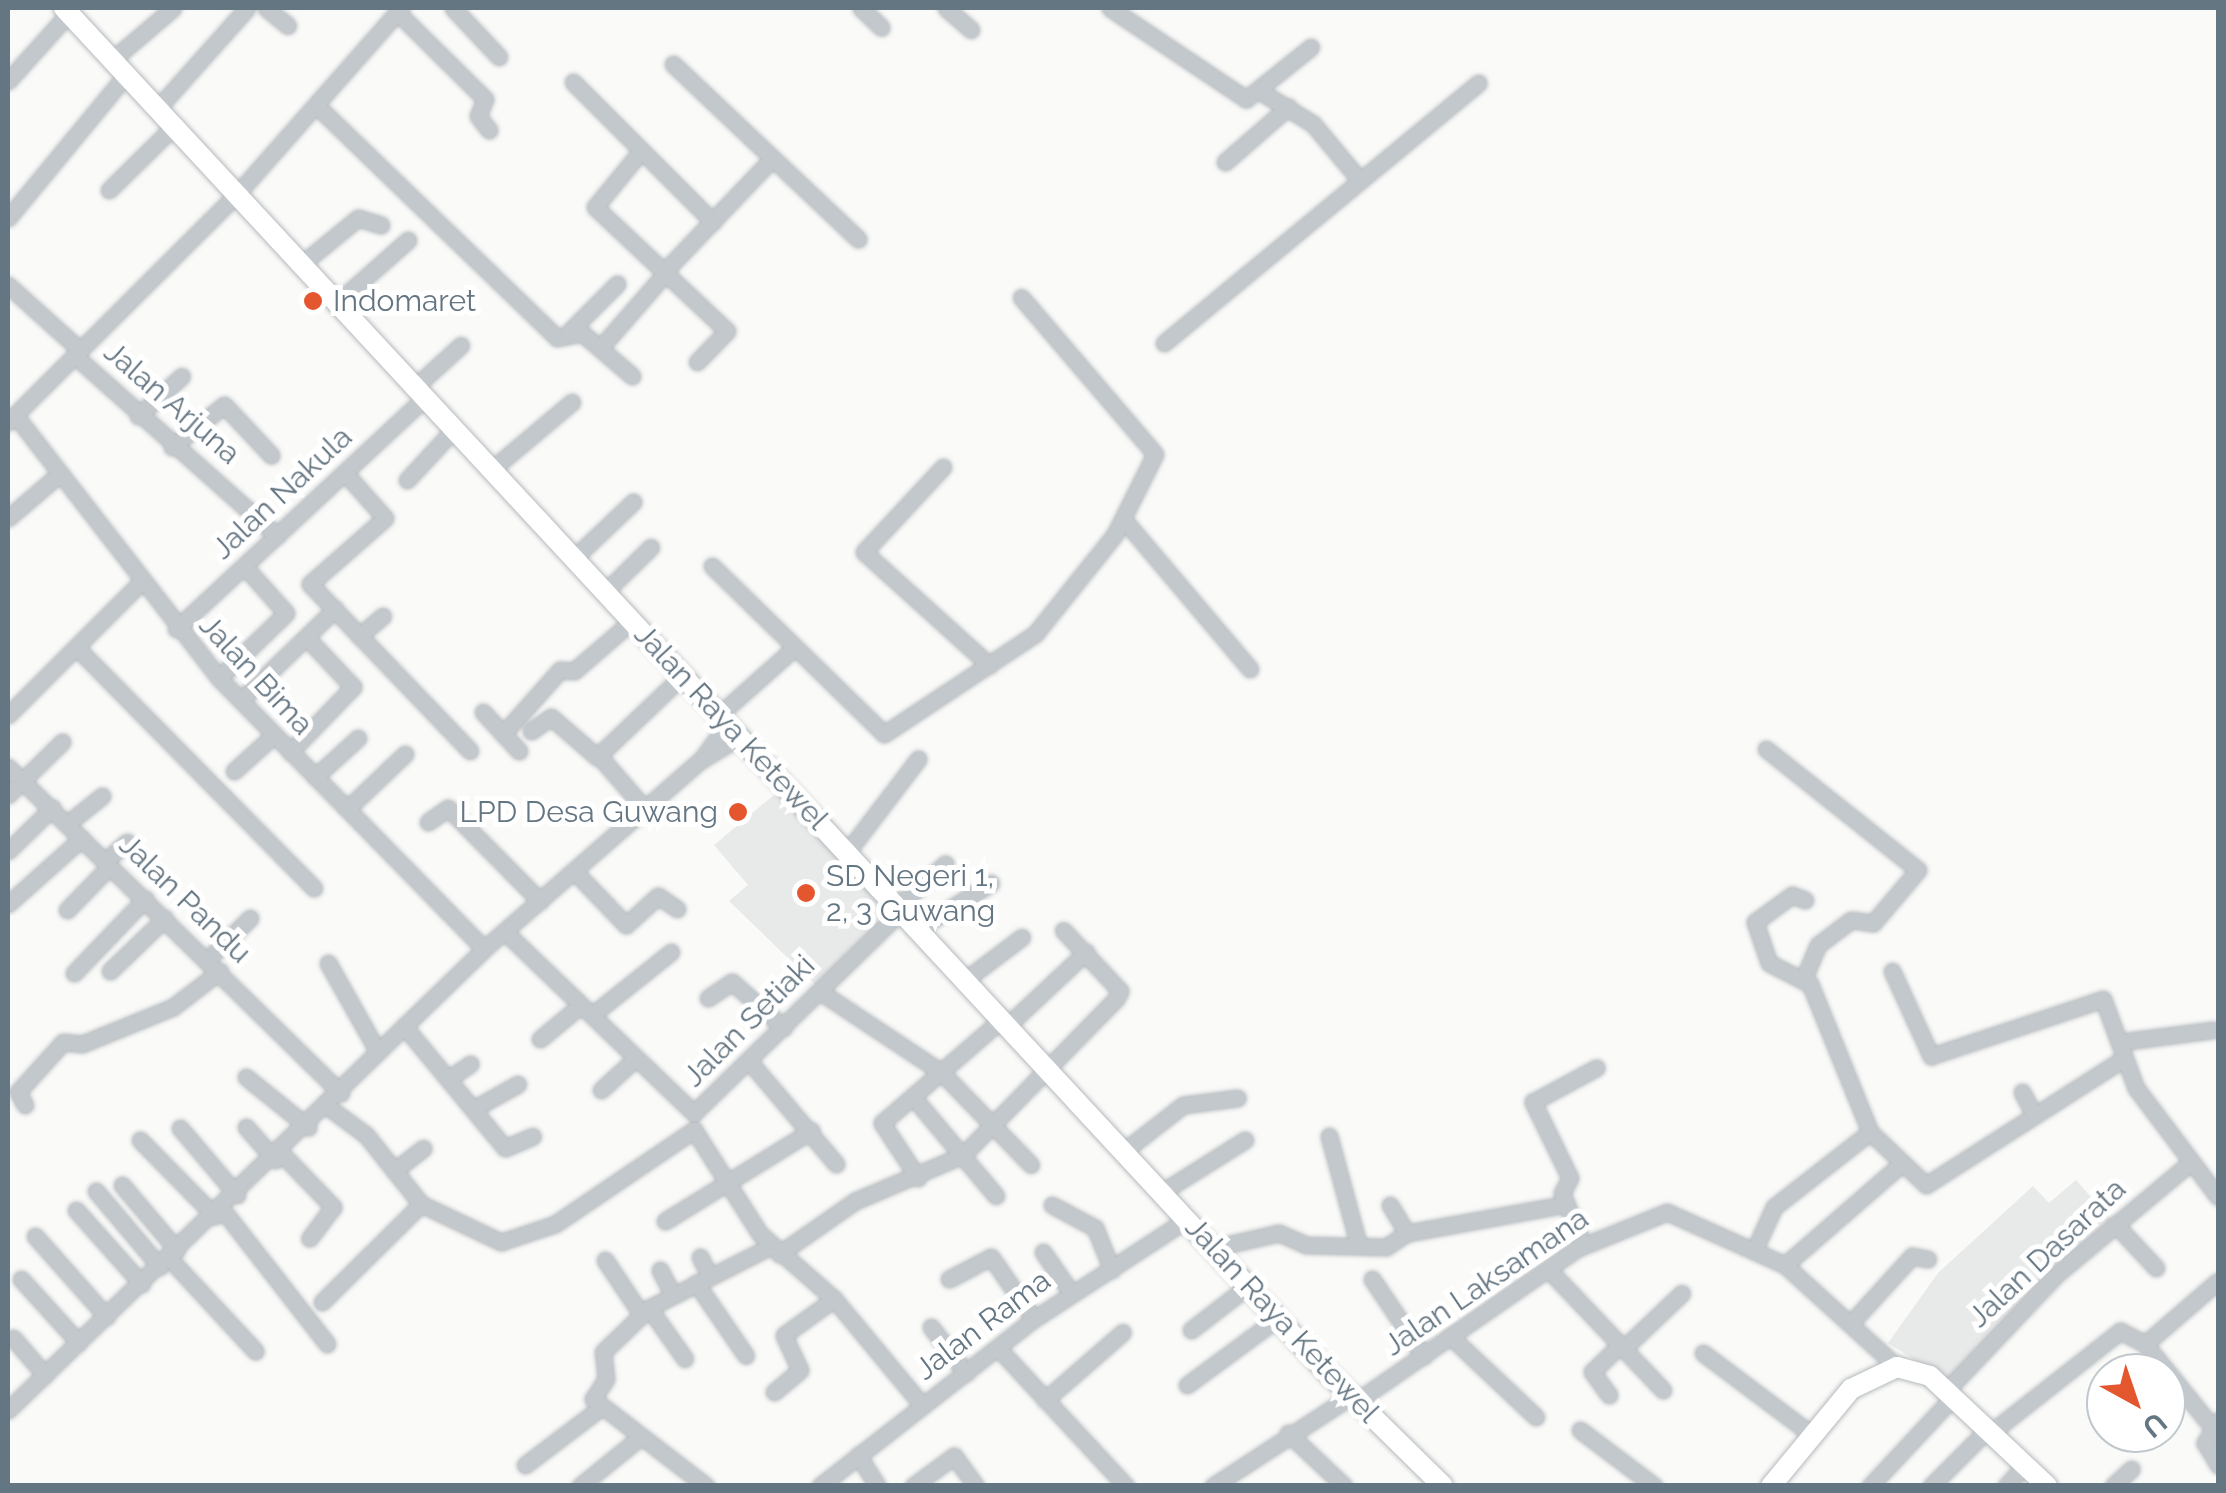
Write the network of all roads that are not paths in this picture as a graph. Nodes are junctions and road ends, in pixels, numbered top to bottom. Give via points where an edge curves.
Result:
1 (173, 8) edge
2 (247, 8) edge
3 (266, 8) edge
4 (452, 8) edge
5 (861, 8) edge
6 (946, 8) edge
7 (1110, 8) edge
8 (67, 10) edge
9 (399, 10) edge
10 (288, 26) dead end
11 (882, 28) dead end
12 (970, 30) dead end
13 (1311, 47) dead end
14 (499, 57) dead end
15 (673, 64) dead end
16 (119, 68) junction
17 (8, 81) edge
18 (573, 82) dead end
19 (1478, 83) dead end
20 (1258, 90) junction
21 (318, 107) junction
22 (1288, 107) junction
23 (157, 109) junction
24 (174, 127) junction
25 (489, 130) dead end
26 (641, 151) junction
27 (772, 159) junction
28 (1225, 162) dead end
29 (1358, 178) junction
30 (109, 190) dead end
31 (237, 194) junction
32 (8, 218) edge
33 (714, 222) junction
34 (380, 224) dead end
35 (858, 239) dead end
36 (408, 240) dead end
37 (303, 263) junction
38 (662, 275) junction
39 (617, 284) dead end
40 (8, 285) edge
41 (1021, 297) dead end
42 (340, 301) junction
43 (560, 341) junction
44 (1164, 343) dead end
45 (461, 346) dead end
46 (601, 347) junction
47 (77, 352) junction
48 (697, 362) dead end
49 (182, 376) dead end
50 (632, 376) dead end
51 (420, 393) junction
52 (572, 402) dead end
53 (138, 416) junction
54 (10, 419) edge
55 (454, 429) junction
56 (172, 447) junction
57 (272, 455) dead end
58 (943, 467) dead end
59 (490, 471) junction
60 (345, 474) junction
61 (57, 476) junction
62 (407, 480) dead end
63 (633, 502) dead end
64 (8, 518) edge
65 (1124, 520) junction
66 (277, 536) junction
67 (651, 547) dead end
68 (573, 558) junction
69 (244, 566) junction
70 (712, 566) dead end
71 (139, 584) junction
72 (605, 592) junction
73 (335, 610) junction
74 (383, 616) dead end
75 (632, 621) junction
76 (176, 629) junction
77 (359, 636) junction
78 (308, 639) junction
79 (793, 649) junction
80 (80, 650) junction
81 (990, 666) junction
82 (1250, 669) dead end
83 (682, 676) junction
84 (219, 678) junction
85 (241, 700) junction
86 (483, 712) dead end
87 (8, 715) edge
88 (730, 724) junction
89 (531, 731) dead end
90 (503, 734) junction
91 (274, 735) junction
92 (358, 738) dead end
93 (62, 742) dead end
94 (1766, 748) dead end
95 (470, 751) dead end
96 (519, 751) dead end
97 (290, 752) junction
98 (404, 754) dead end
99 (599, 756) junction
100 (918, 759) dead end
101 (8, 767) edge
102 (234, 771) dead end
103 (315, 777) junction
104 (23, 780) junction
105 (8, 795) edge
106 (102, 796) dead end
107 (52, 808) junction
108 (347, 809) junction
109 (645, 809) junction
110 (428, 822) dead end
111 (67, 824) junction
112 (82, 838) junction
113 (127, 842) dead end
114 (8, 851) edge
115 (848, 851) junction
116 (110, 861) junction
117 (945, 864) dead end
118 (574, 871) junction
119 (991, 883) dead end
120 (314, 888) dead end
121 (146, 899) junction
122 (540, 900) junction
123 (1805, 900) dead end
124 (8, 904) edge
125 (900, 908) junction
126 (677, 909) dead end
127 (66, 910) dead end
128 (165, 918) junction
129 (250, 918) dead end
130 (918, 930) junction
131 (1064, 930) dead end
132 (505, 932) junction
133 (1022, 937) dead end
134 (484, 949) junction
135 (671, 952) dead end
136 (1086, 952) junction
137 (328, 963) dead end
138 (214, 966) junction
139 (1892, 971) dead end
140 (110, 972) dead end
141 (74, 973) dead end
142 (1804, 978) junction
143 (965, 980) junction
144 (819, 991) junction
145 (708, 998) dead end
146 (587, 1010) junction
147 (1005, 1022) junction
148 (404, 1026) junction
149 (784, 1028) junction
150 (2214, 1030) dead end
151 (540, 1039) dead end
152 (2120, 1042) junction
153 (378, 1052) junction
154 (636, 1058) junction
155 (2124, 1059) junction
156 (749, 1060) junction
157 (470, 1064) dead end
158 (1044, 1064) junction
159 (1596, 1068) dead end
160 (325, 1070) junction
161 (941, 1072) junction
162 (246, 1076) dead end
163 (353, 1078) junction
164 (448, 1079) junction
165 (518, 1084) dead end
166 (602, 1090) dead end
167 (2022, 1092) dead end
168 (341, 1093) junction
169 (913, 1097) junction
170 (1238, 1098) dead end
171 (25, 1105) dead end
172 (328, 1107) junction
173 (474, 1108) junction
174 (2034, 1115) junction
175 (694, 1122) junction
176 (990, 1126) junction
177 (246, 1127) dead end
178 (308, 1127) junction
179 (180, 1128) dead end
180 (811, 1130) junction
181 (1870, 1132) junction
182 (532, 1136) dead end
183 (1329, 1136) dead end
184 (140, 1140) dead end
185 (1245, 1140) dead end
186 (423, 1148) dead end
187 (1124, 1151) junction
188 (963, 1155) junction
189 (279, 1157) junction
190 (2191, 1162) junction
191 (836, 1164) dead end
192 (1031, 1164) dead end
193 (1900, 1165) junction
194 (394, 1172) junction
195 (918, 1178) junction
196 (122, 1185) dead end
197 (730, 1185) junction
198 (96, 1191) dead end
199 (1162, 1192) junction
200 (238, 1195) junction
201 (996, 1196) dead end
202 (2218, 1197) edge
203 (421, 1204) junction
204 (1566, 1204) junction
205 (1052, 1205) dead end
206 (1390, 1206) dead end
207 (76, 1210) dead end
208 (219, 1212) junction
209 (665, 1220) dead end
210 (1186, 1220) junction
211 (2115, 1224) junction
212 (1407, 1233) junction
213 (35, 1236) dead end
214 (310, 1238) dead end
215 (1358, 1243) junction
216 (1583, 1245) junction
217 (1213, 1248) junction
218 (775, 1250) junction
219 (1754, 1251) junction
220 (1044, 1252) dead end
221 (700, 1257) dead end
222 (169, 1258) junction
223 (1928, 1258) dead end
224 (606, 1260) dead end
225 (1786, 1265) junction
226 (2156, 1268) dead end
227 (1548, 1269) junction
228 (660, 1270) dead end
229 (1112, 1270) junction
230 (22, 1279) dead end
231 (949, 1279) dead end
232 (1372, 1279) dead end
233 (703, 1280) junction
234 (2218, 1282) edge
235 (142, 1284) junction
236 (1248, 1286) junction
237 (1682, 1293) dead end
238 (1072, 1294) junction
239 (673, 1296) junction
240 (834, 1300) junction
241 (322, 1302) dead end
242 (645, 1311) junction
243 (107, 1316) junction
244 (1278, 1318) junction
245 (1034, 1319) junction
246 (1851, 1323) junction
247 (931, 1327) dead end
248 (1191, 1330) dead end
249 (1124, 1332) dead end
250 (1450, 1336) junction
251 (13, 1338) dead end
252 (79, 1343) junction
253 (327, 1344) dead end
254 (2145, 1344) junction
255 (1622, 1347) junction
256 (998, 1348) junction
257 (256, 1351) dead end
258 (1703, 1353) dead end
259 (746, 1356) dead end
260 (1424, 1356) junction
261 (685, 1359) dead end
262 (1897, 1367) junction
263 (966, 1373) junction
264 (45, 1375) junction
265 (1188, 1385) dead end
266 (1662, 1390) dead end
267 (774, 1392) dead end
268 (1951, 1393) junction
269 (1609, 1394) dead end
270 (1354, 1399) junction
271 (1045, 1400) junction
272 (922, 1406) junction
273 (600, 1408) junction
274 (8, 1410) edge
275 (1536, 1416) dead end
276 (2216, 1424) edge
277 (1580, 1430) dead end
278 (1991, 1430) junction
279 (1288, 1433) junction
280 (1811, 1434) junction
281 (639, 1438) junction
282 (858, 1455) junction
283 (2026, 1464) junction
284 (525, 1465) dead end
285 (2218, 1466) edge
286 (2130, 1469) dead end
287 (580, 1486) edge
288 (706, 1486) edge
289 (820, 1486) edge
290 (877, 1486) edge
291 (913, 1486) edge
292 (976, 1486) edge
293 (1126, 1486) edge
294 (1214, 1486) edge
295 (1344, 1486) edge
296 (1443, 1486) edge
297 (1654, 1486) edge
298 (1771, 1486) edge
299 (1870, 1486) edge
300 (1930, 1486) edge
301 (2006, 1486) edge
302 (2047, 1486) edge
303 (2113, 1486) edge

1 - 16 street
2 - 23 street
3 - 10 street
4 - 14 street
5 - 11 street
6 - 12 street
7 - 20 street via 1240,97
8 - 16 main road, Jalan Raya Ketewel
8 - 17 street
9 - 21 street
9 - 25 street via 486,99 478,116
13 - 20 street via 1268,73
15 - 27 street
16 - 23 main road, Jalan Raya Ketewel
16 - 32 street
18 - 26 street
19 - 29 street
20 - 22 street
21 - 31 street
21 - 43 street
22 - 28 street
22 - 29 street
23 - 24 main road, Jalan Raya Ketewel
24 - 30 street
24 - 31 main road, Jalan Raya Ketewel
26 - 33 street
26 - 38 street via 594,207
27 - 33 street
27 - 35 street
29 - 44 street
31 - 37 main road, Jalan Raya Ketewel
31 - 47 street
33 - 38 street
34 - 37 street via 358,218
36 - 42 street
37 - 42 main road, Jalan Raya Ketewel
38 - 46 street
38 - 48 street via 728,333
39 - 43 street
40 - 47 street, Jalan Arjuna
41 - 65 street via 1154,449
42 - 51 main road, Jalan Raya Ketewel
43 - 46 street via 581,333
45 - 51 street, Jalan Nakula
46 - 50 street
47 - 53 street, Jalan Arjuna
47 - 54 street
49 - 53 street
51 - 55 main road, Jalan Raya Ketewel
51 - 60 street, Jalan Nakula
52 - 59 street
53 - 56 street, Jalan Arjuna
54 - 61 street, Jalan Bima
55 - 59 main road, Jalan Raya Ketewel
55 - 62 street
56 - 57 street via 224,405
56 - 66 street, Jalan Arjuna via 196,456
58 - 81 street via 864,552
59 - 68 main road, Jalan Raya Ketewel
60 - 66 street, Jalan Nakula
60 - 73 street via 386,515 311,580
61 - 64 street
61 - 71 street, Jalan Bima
63 - 68 street
65 - 81 street via 1042,626
65 - 82 street
66 - 69 street, Jalan Nakula
67 - 72 street
68 - 72 main road, Jalan Raya Ketewel
69 - 76 street, Jalan Nakula
69 - 84 street via 286,613
70 - 79 street
71 - 76 street, Jalan Bima
71 - 80 street
72 - 75 main road, Jalan Raya Ketewel
73 - 77 street
73 - 78 street
74 - 77 street
75 - 83 main road, Jalan Raya Ketewel
75 - 90 street via 574,671 560,670
76 - 84 street, Jalan Bima
77 - 95 street
78 - 85 street
78 - 97 street via 353,687
79 - 81 street via 884,734
79 - 88 street
80 - 87 street
80 - 120 street
83 - 88 main road, Jalan Raya Ketewel
83 - 99 street
84 - 85 street, Jalan Bima
85 - 91 street, Jalan Bima
86 - 90 street
88 - 109 street
88 - 115 main road, Jalan Raya Ketewel
89 - 99 street via 550,717
90 - 96 street
91 - 97 street, Jalan Bima
91 - 102 street
92 - 103 street
93 - 104 street
94 - 142 street via 1918,870 1873,923 1851,920 1818,945
97 - 103 street, Jalan Bima
98 - 108 street
99 - 109 street
100 - 115 street
101 - 104 street, Jalan Pandu
103 - 108 street, Jalan Bima
104 - 105 street
104 - 107 street, Jalan Pandu
106 - 111 street
107 - 111 street, Jalan Pandu
107 - 114 street
108 - 134 street, Jalan Bima
109 - 118 street
110 - 122 street via 448,808
111 - 112 street, Jalan Pandu
112 - 116 street, Jalan Pandu
112 - 124 street
113 - 116 street
115 - 125 main road, Jalan Raya Ketewel
116 - 121 street, Jalan Pandu
116 - 127 street
117 - 125 street, Jalan Setiaki
118 - 122 street
118 - 126 street via 626,925 658,896
119 - 130 street
121 - 128 street, Jalan Pandu
121 - 141 street
122 - 132 street
123 - 142 street via 1790,896 1754,925 1769,963
125 - 130 main road, Jalan Raya Ketewel
125 - 144 street, Jalan Setiaki
128 - 138 street, Jalan Pandu
128 - 140 street
129 - 138 street
130 - 143 main road, Jalan Raya Ketewel
131 - 136 street
132 - 134 street
132 - 146 street, Jalan Setiaki
133 - 143 street
134 - 148 street
135 - 146 street
136 - 147 street
136 - 158 street via 1119,995
137 - 153 street
138 - 160 street, Jalan Pandu
138 - 171 street via 173,1007 82,1044 63,1042 18,1092
139 - 152 street via 1931,1056 2100,998
142 - 181 street
143 - 147 main road, Jalan Raya Ketewel
144 - 149 street, Jalan Setiaki
144 - 161 street
145 - 149 street via 732,982
146 - 151 street
146 - 154 street, Jalan Setiaki
147 - 158 main road, Jalan Raya Ketewel
147 - 161 street
148 - 153 street
148 - 164 street
149 - 156 street, Jalan Setiaki
150 - 152 street
152 - 155 street
153 - 163 street
154 - 166 street
154 - 175 street, Jalan Setiaki
155 - 174 street
155 - 190 street
156 - 175 street, Jalan Setiaki
156 - 180 street
157 - 164 street
158 - 176 street
158 - 187 main road, Jalan Raya Ketewel
159 - 204 street via 1533,1102 1570,1178
160 - 163 street, Jalan Pandu
160 - 168 street, Jalan Pandu
161 - 169 street
161 - 176 street
162 - 178 street
163 - 168 street
164 - 173 street
165 - 173 street
167 - 174 street
168 - 172 street
169 - 188 street
169 - 195 street via 882,1125
170 - 187 street via 1183,1105
172 - 178 street
172 - 194 street
173 - 182 street via 507,1148
174 - 193 street via 1934,1185
175 - 197 street
175 - 203 street via 526,1238 476,1235
176 - 188 street
176 - 192 street
177 - 189 street
178 - 189 street
179 - 200 street
180 - 191 street
180 - 197 street
181 - 193 street
181 - 219 street via 1774,1207
183 - 215 street
184 - 208 street
185 - 199 street
186 - 194 street
187 - 199 main road, Jalan Raya Ketewel
188 - 195 street
188 - 201 street
189 - 200 street
189 - 214 street via 333,1208
190 - 202 street
190 - 211 street, Jalan Dasarata
193 - 225 street
194 - 203 street
195 - 218 street via 861,1198
196 - 222 street
197 - 209 street
197 - 218 street
198 - 222 street
199 - 210 main road, Jalan Raya Ketewel
200 - 208 street
203 - 241 street
204 - 212 street
204 - 216 street
205 - 229 street via 1095,1228
206 - 212 street
207 - 235 street
208 - 222 street
208 - 253 street
210 - 217 main road, Jalan Raya Ketewel
210 - 229 street, Jalan Rama
211 - 226 street
211 - 268 street, Jalan Dasarata
212 - 215 street via 1386,1248
213 - 243 street
215 - 217 street via 1306,1246 1279,1233
216 - 219 street, Jalan Laksamana via 1667,1212
216 - 227 street, Jalan Laksamana
217 - 236 main road, Jalan Raya Ketewel
218 - 233 street
218 - 240 street
219 - 225 street, Jalan Laksamana
220 - 238 street
221 - 233 street
222 - 235 street
222 - 257 street
223 - 246 street via 1912,1256
224 - 242 street
225 - 246 street, Jalan Laksamana
227 - 250 street, Jalan Laksamana
227 - 255 street
228 - 239 street
229 - 238 street, Jalan Rama
230 - 252 street
231 - 245 street via 992,1257
232 - 260 street
233 - 239 street
233 - 259 street
234 - 254 street
235 - 243 street
236 - 244 main road, Jalan Raya Ketewel
236 - 248 street
237 - 255 street
238 - 245 street, Jalan Rama
239 - 242 street
240 - 267 street via 784,1336 800,1370
240 - 272 street
242 - 261 street
242 - 273 street via 604,1348 606,1380 593,1399
243 - 252 street
244 - 265 street
244 - 270 main road, Jalan Raya Ketewel
245 - 256 street, Jalan Rama
246 - 262 street, Jalan Laksamana
247 - 263 street
249 - 271 street
250 - 260 street, Jalan Laksamana
250 - 275 street
251 - 264 street
252 - 264 street
254 - 276 street
254 - 278 street via 2118,1331
255 - 266 street
255 - 269 street via 1592,1372
256 - 263 street, Jalan Rama
256 - 271 street
258 - 280 street
260 - 270 street, Jalan Laksamana
262 - 268 main road
262 - 280 main road via 1869,1375
263 - 272 street, Jalan Rama
264 - 274 street
268 - 278 main road
268 - 299 street, Jalan Dasarata
270 - 279 street, Jalan Laksamana
270 - 296 main road, Jalan Raya Ketewel
271 - 293 street
272 - 282 street, Jalan Rama
273 - 281 street
273 - 284 street
276 - 285 street via 2205,1443
277 - 297 street
278 - 283 main road
278 - 300 street
279 - 294 street, Jalan Laksamana
279 - 295 street
280 - 298 main road
281 - 287 street
281 - 288 street
282 - 289 street, Jalan Rama
282 - 290 street
283 - 301 street
283 - 302 main road
286 - 303 street
291 - 292 street via 954,1456

